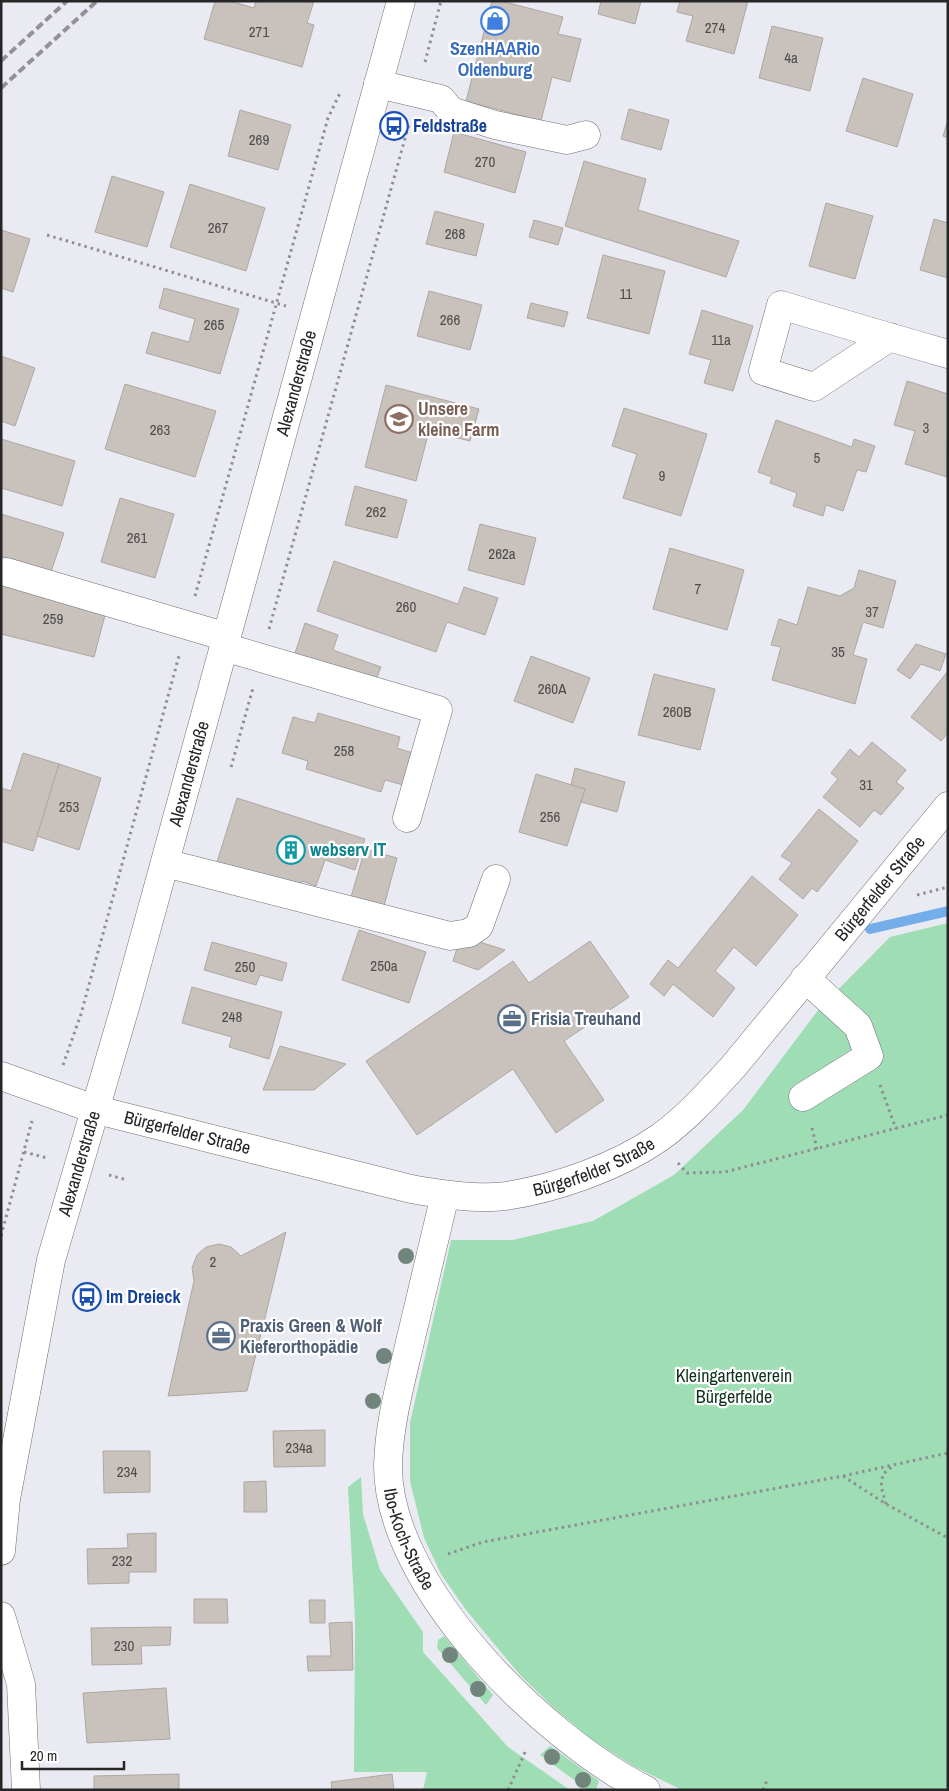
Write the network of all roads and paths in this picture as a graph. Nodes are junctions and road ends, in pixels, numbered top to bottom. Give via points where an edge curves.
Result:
1 (401, 1) edge
2 (441, 1) edge
3 (378, 84) junction
4 (344, 87) dead end
5 (418, 93) junction
6 (586, 135) dead end
7 (47, 235) dead end
8 (276, 303) junction
9 (314, 315) junction
10 (890, 337) dead end
11 (948, 354) edge
12 (6, 572) dead end
13 (187, 625) junction
14 (225, 642) junction
15 (261, 658) junction
16 (231, 767) dead end
17 (948, 806) edge
18 (407, 818) dead end
19 (165, 863) junction
20 (496, 879) dead end
21 (805, 978) junction
22 (870, 1056) junction
23 (1, 1076) edge
24 (48, 1094) junction
25 (804, 1097) dead end
26 (97, 1110) junction
27 (948, 1115) edge
28 (896, 1129) junction
29 (658, 1138) junction
30 (445, 1195) junction
31 (1, 1236) edge
32 (948, 1453) edge
33 (896, 1465) junction
34 (843, 1476) junction
35 (886, 1504) junction
36 (948, 1538) edge
37 (1, 1551) edge
38 (416, 1566) junction
39 (1, 1616) edge
40 (526, 1750) dead end
41 (768, 1778) dead end
42 (26, 1790) edge
43 (508, 1790) edge
44 (646, 1790) edge
45 (763, 1790) edge

1 - 3 street, Alexanderstraße
2 - 5 path
3 - 5 street
3 - 9 street, Alexanderstraße
4 - 8 path via 328,118
5 - 6 street via 441,99 451,111 496,125 567,140
5 - 15 path
7 - 8 path
8 - 9 path
8 - 13 path
9 - 14 street, Alexanderstraße
10 - 11 street
12 - 13 street
13 - 14 street
13 - 24 path via 81,1014 58,1078
14 - 15 street
14 - 19 street, Alexanderstraße
15 - 16 path
15 - 18 street via 438,710
17 - 21 street, Bürgerfelder Straße
19 - 20 street via 450,936 469,933 480,926
19 - 26 street, Alexanderstraße
21 - 22 street via 858,1026
21 - 29 street, Bürgerfelder Straße via 727,1074
22 - 25 street
22 - 28 path
23 - 24 street
24 - 26 street
24 - 31 path via 33,1116
26 - 30 street, Bürgerfelder Straße
26 - 37 street, Alexanderstraße via 46,1281 6,1499
27 - 28 path
28 - 29 path via 725,1172 687,1174
29 - 30 street, Bürgerfelder Straße via 587,1176 505,1196
30 - 38 street, Ibo-Koch-Straße via 395,1407 388,1465 394,1512
32 - 33 path
33 - 34 path
33 - 35 path via 883,1474 881,1486
34 - 35 path
34 - 38 path via 483,1542
35 - 36 path
38 - 44 street, Ibo-Koch-Straße via 449,1616 490,1666 534,1711 579,1749
39 - 42 street via 21,1684
40 - 43 path
41 - 45 path

